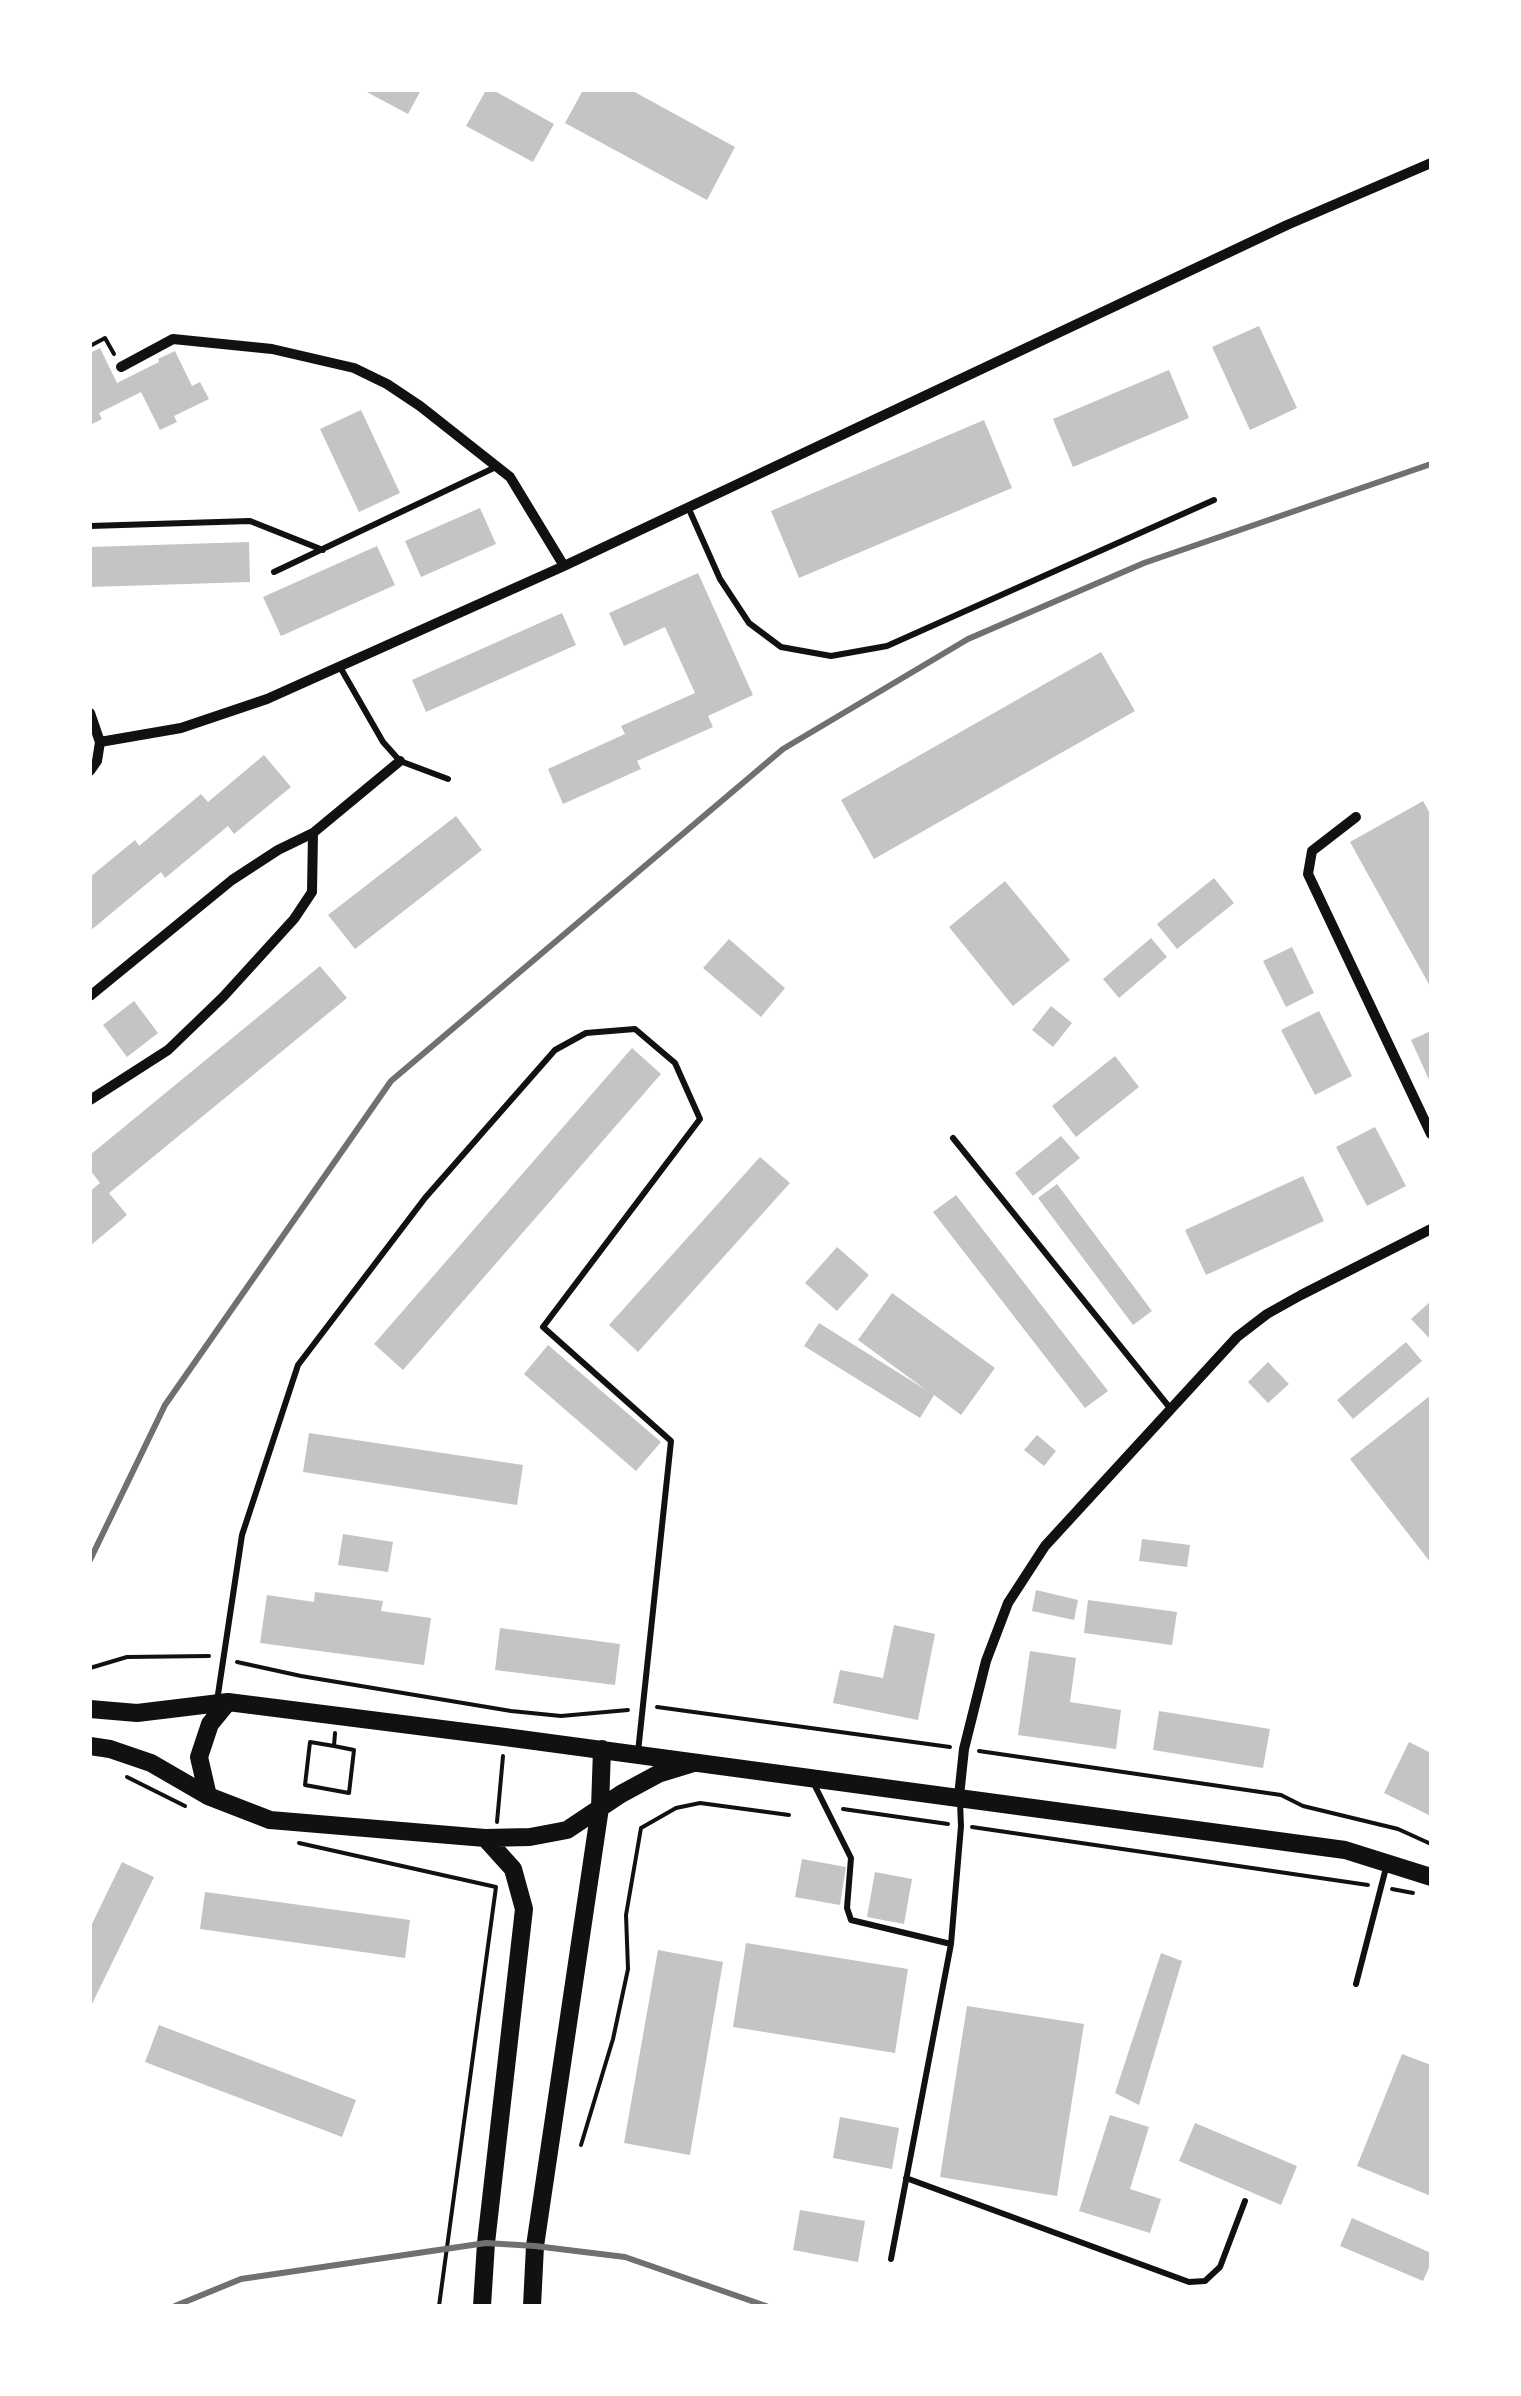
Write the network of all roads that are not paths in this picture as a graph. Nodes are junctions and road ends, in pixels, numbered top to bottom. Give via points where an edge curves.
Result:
1 (1431, 163) edge
2 (121, 367) road end
3 (498, 466) junction
4 (1214, 500) dead end
5 (687, 506) junction
6 (90, 526) edge
7 (322, 550) junction
8 (564, 566) junction
9 (274, 572) dead end
10 (340, 668) junction
11 (90, 713) edge
12 (100, 742) junction
13 (400, 762) junction
14 (90, 770) edge
15 (448, 779) dead end
16 (1356, 816) dead end
17 (313, 832) junction
18 (90, 996) edge
19 (90, 1100) edge
20 (1431, 1134) edge
21 (953, 1138) dead end
22 (1431, 1230) edge
23 (1170, 1408) junction
24 (222, 1703) junction
25 (90, 1710) edge
26 (90, 1746) edge
27 (602, 1749) junction
28 (638, 1753) junction
29 (699, 1762) junction
30 (810, 1776) junction
31 (208, 1796) junction
32 (959, 1796) junction
33 (600, 1808) junction
34 (490, 1838) junction
35 (1387, 1862) junction
36 (1431, 1877) edge
37 (951, 1944) junction
38 (1356, 1984) dead end
39 (906, 2178) junction
40 (1245, 2201) dead end
41 (892, 2259) dead end
42 (482, 2306) edge
43 (532, 2306) edge

1 - 5 street
2 - 3 street via 174,339 319,358 387,384
3 - 7 lane
3 - 8 street via 524,496
4 - 5 lane via 887,646 831,656 782,647 749,624
5 - 8 street
6 - 7 lane via 250,521
7 - 9 lane
8 - 10 street
10 - 12 street via 181,728
10 - 13 lane
11 - 12 street
12 - 14 street
13 - 15 lane
13 - 17 street
16 - 20 street via 1312,850 1308,874
17 - 18 street via 232,880
17 - 19 street via 312,892 294,919 168,1050
21 - 23 lane
22 - 23 street via 1267,1314 1236,1336
23 - 32 street via 1023,1576 986,1660
24 - 25 main road via 137,1713
24 - 27 main road
24 - 28 lane via 242,1536 298,1365 424,1198 555,1050 586,1033 634,1028 676,1063 700,1119 543,1327 671,1441
24 - 31 main road via 199,1757
26 - 31 main road via 130,1755
27 - 28 main road
27 - 33 main road
28 - 29 main road
29 - 30 main road
29 - 33 main road via 658,1774
30 - 32 main road
30 - 37 lane via 851,1858 851,1920
31 - 34 main road via 270,1820
32 - 35 main road via 1345,1850
32 - 37 lane
33 - 34 main road via 567,1830
33 - 43 main road via 535,2246
34 - 42 main road via 513,1870 524,1909
35 - 36 main road
35 - 38 lane
37 - 39 lane
39 - 40 lane via 1189,2282 1205,2281 1220,2268
39 - 41 lane

